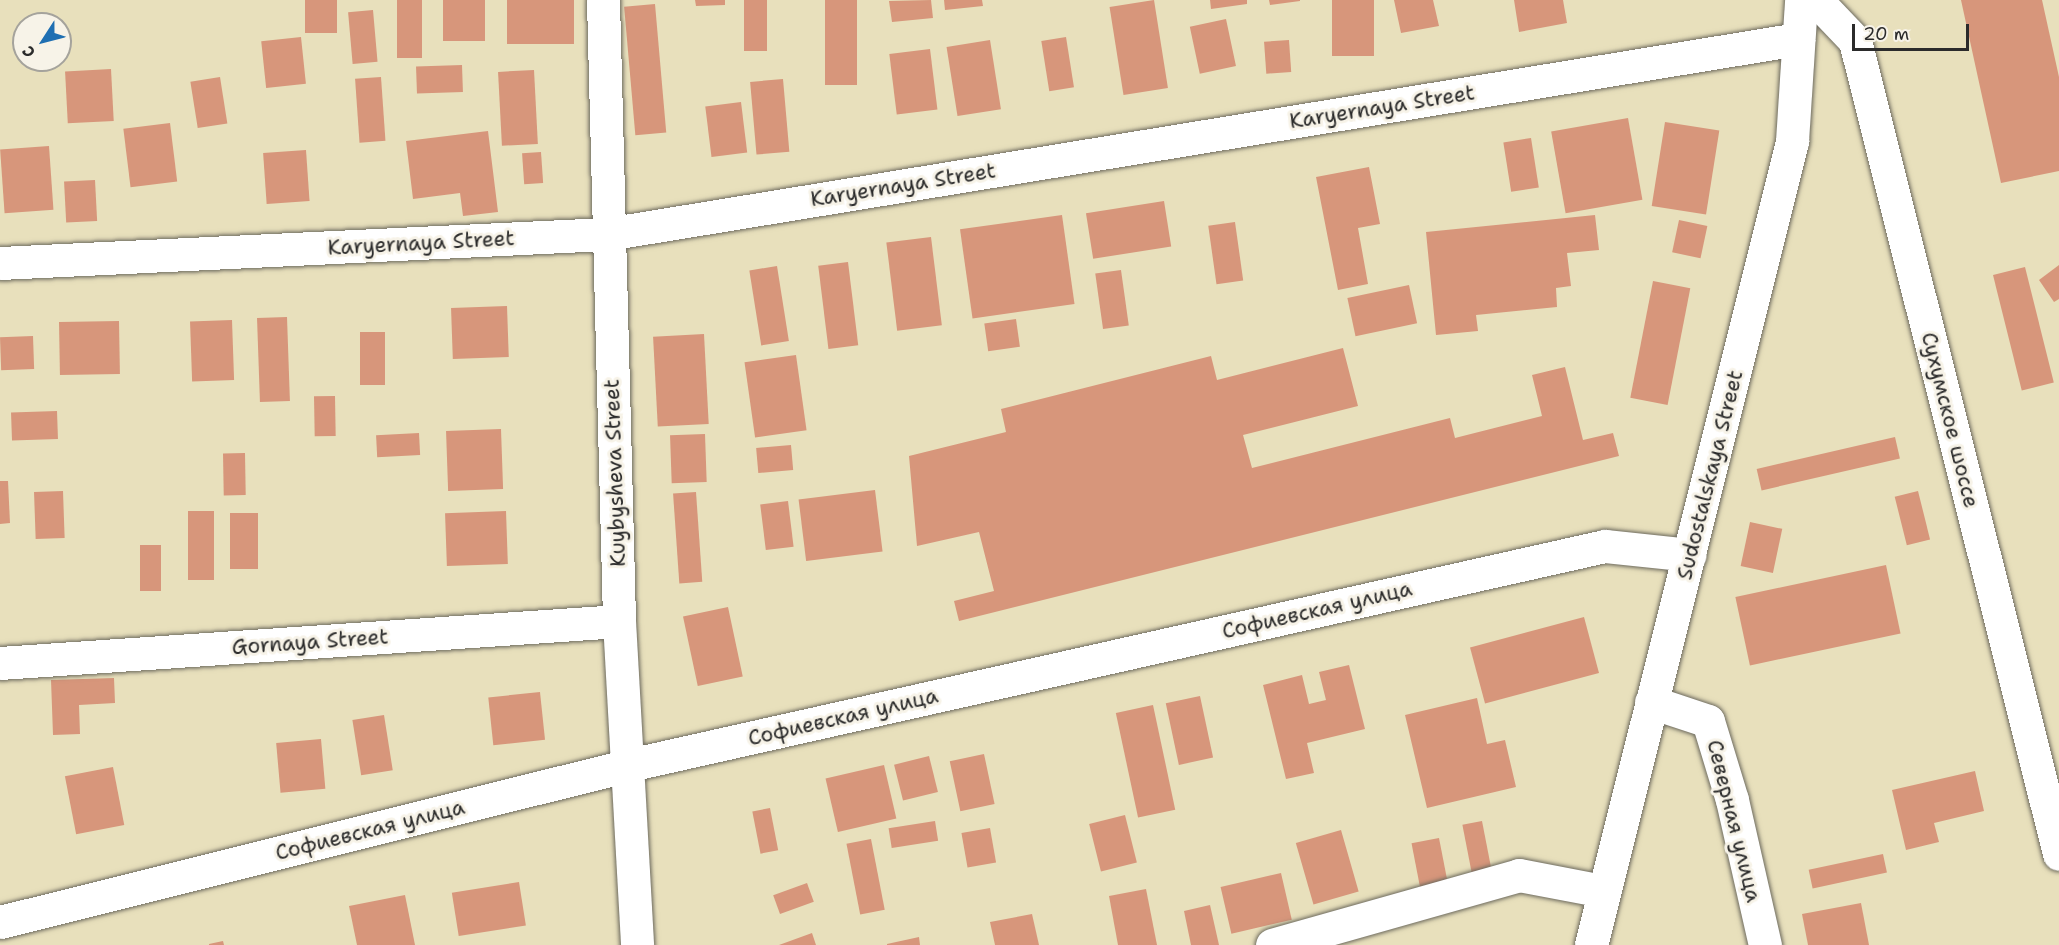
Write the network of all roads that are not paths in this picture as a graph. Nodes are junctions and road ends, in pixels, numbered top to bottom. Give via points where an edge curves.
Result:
1 (603, 0) edge
2 (1801, 0) edge
3 (1816, 0) edge
4 (1798, 39) junction
5 (607, 234) junction
6 (0, 263) edge
7 (1690, 555) junction
8 (620, 621) junction
9 (0, 663) edge
10 (1651, 702) junction
11 (629, 765) junction
12 (2059, 854) edge
13 (1603, 891) junction
14 (0, 922) edge
15 (637, 945) edge
16 (1272, 945) edge
17 (1591, 945) edge
18 (1765, 945) edge

1 - 5 main road, Kuybysheva Street
2 - 4 main road, Sudostalskaya Street
3 - 12 main road, Сухумское шоссе via 1855,41
4 - 5 main road, Karyernaya Street
4 - 7 main road, Sudostalskaya Street via 1792,141
5 - 6 main road, Karyernaya Street
5 - 8 main road, Kuybysheva Street
7 - 10 main road, Sudostalskaya Street
7 - 11 main road, Софиевская улица via 1605,546
8 - 9 main road, Gornaya Street
8 - 11 main road, Kuybysheva Street
10 - 13 main road, Sudostalskaya Street
10 - 18 main road, Северная улица via 1708,721
11 - 14 main road, Софиевская улица
11 - 15 main road, Kuybysheva Street
13 - 16 main road via 1520,875
13 - 17 main road, Sudostalskaya Street

